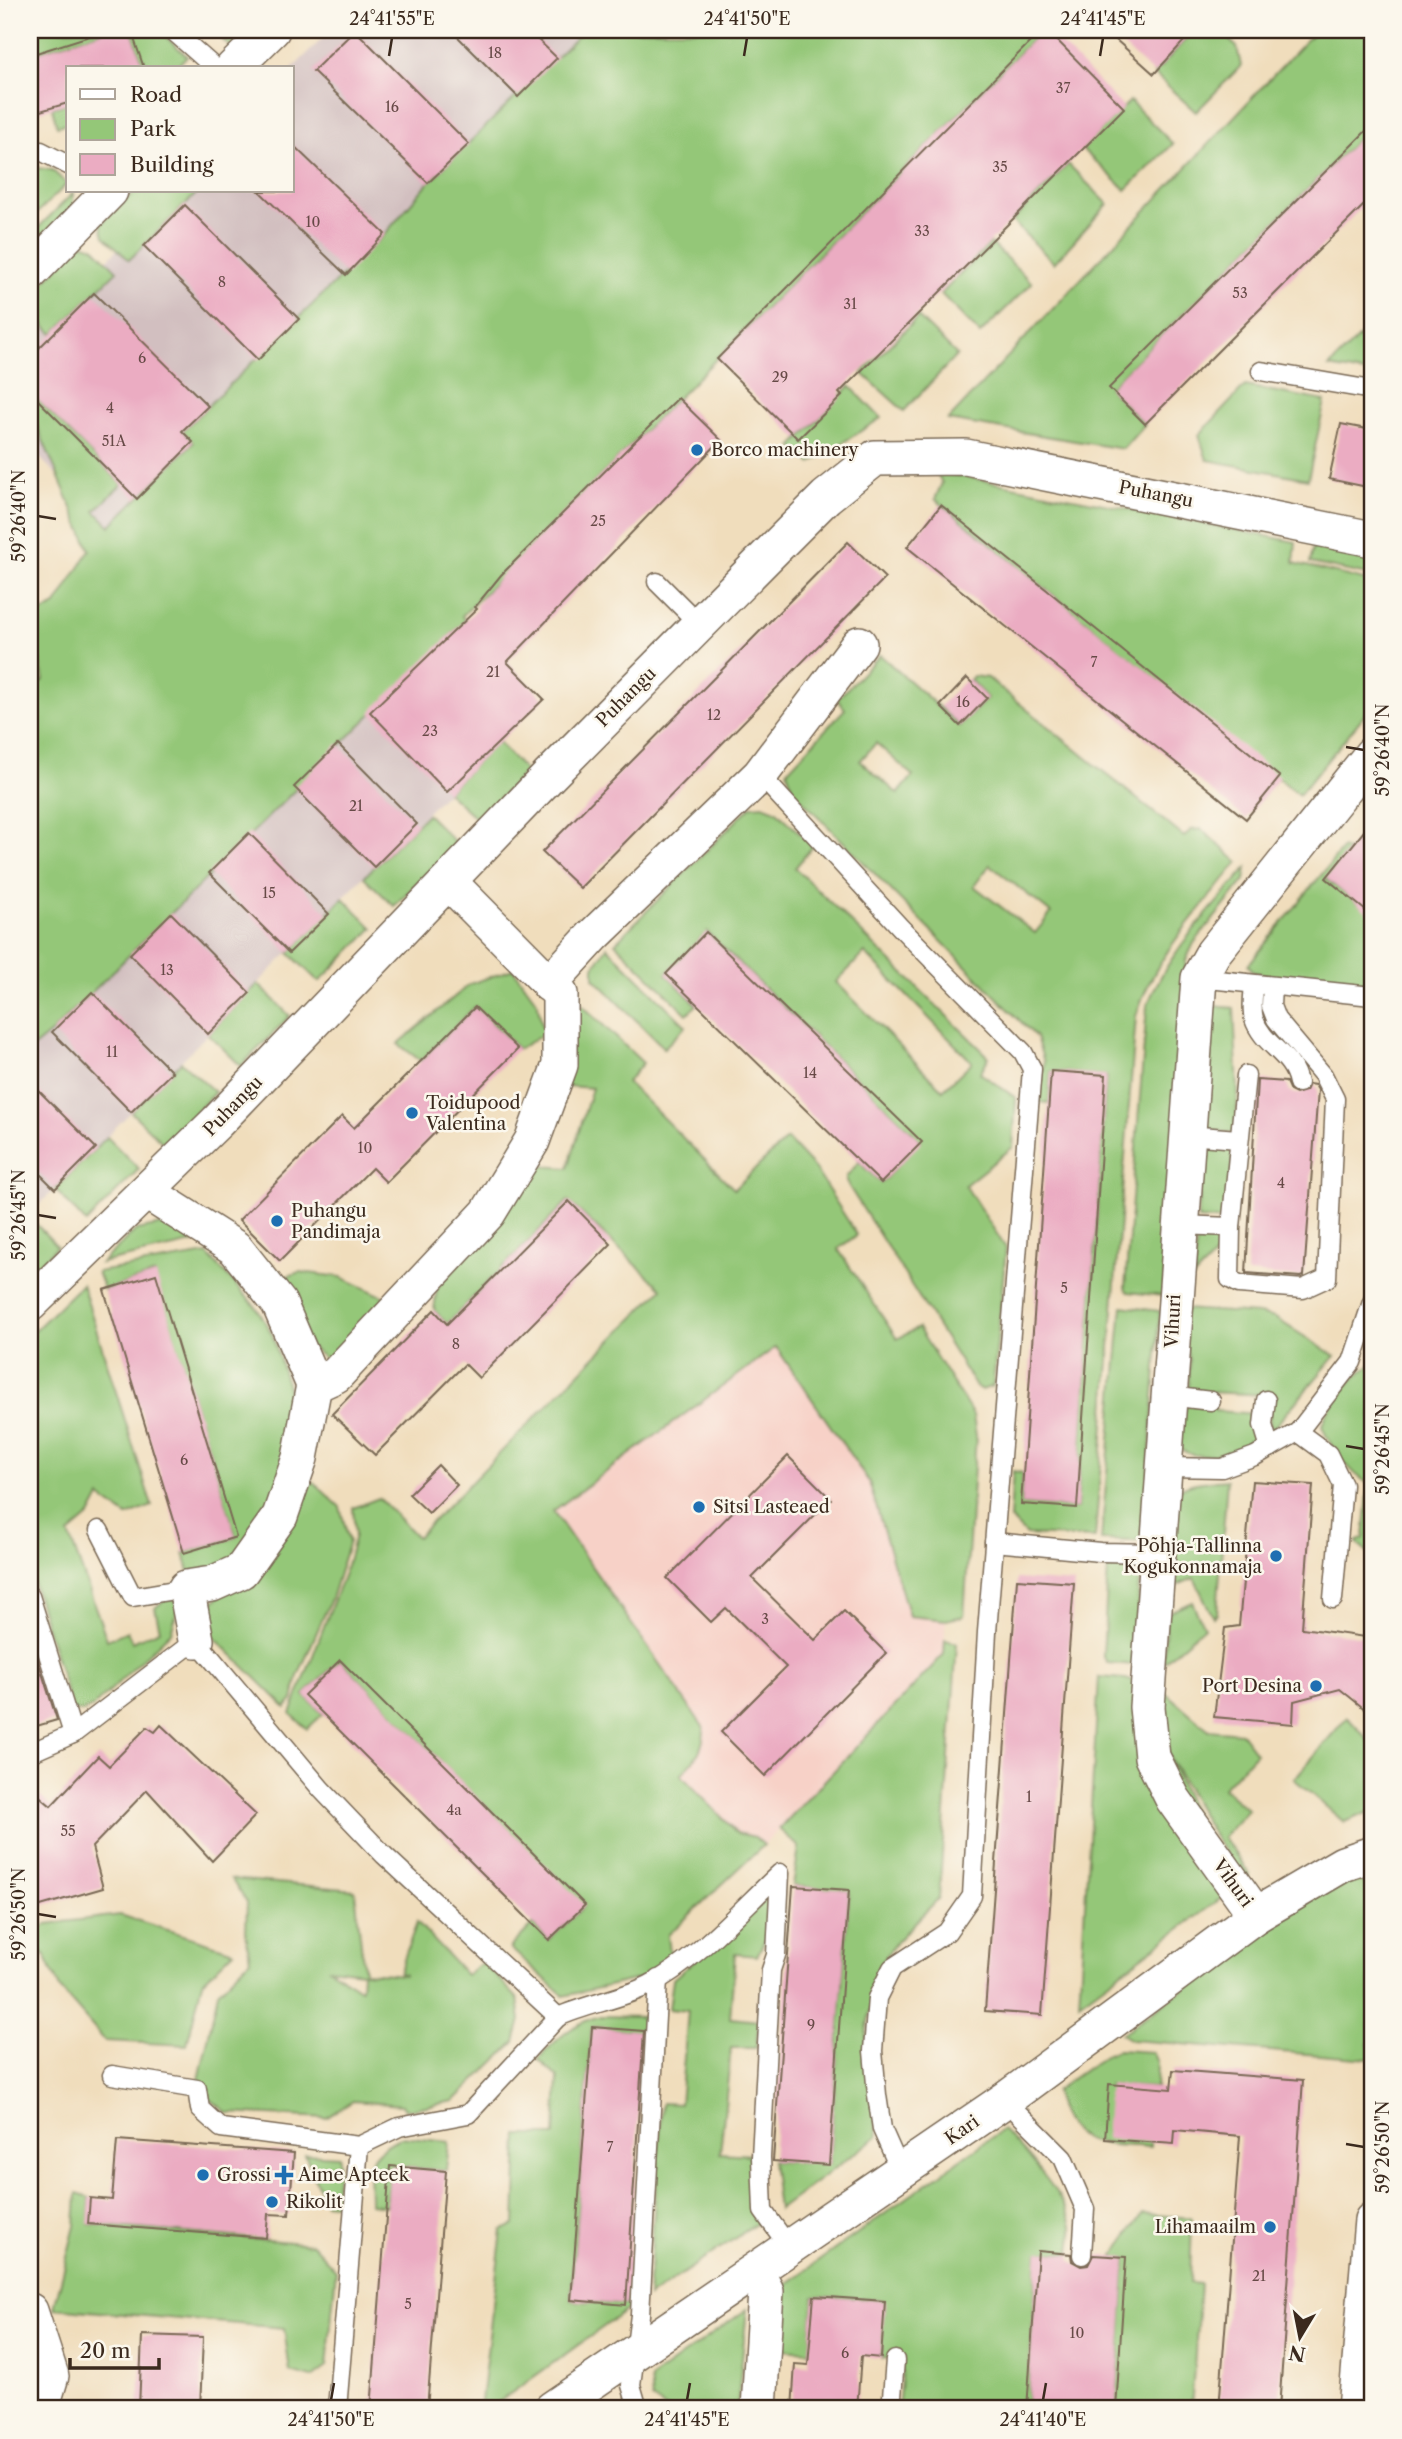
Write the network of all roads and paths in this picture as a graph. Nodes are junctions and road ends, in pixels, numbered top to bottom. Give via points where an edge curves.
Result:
1 (172, 30) edge
2 (272, 30) edge
3 (213, 66) edge
4 (235, 66) edge
5 (30, 154) edge
6 (66, 164) edge
7 (104, 193) edge
8 (30, 273) edge
9 (1261, 370) dead end
10 (1372, 390) edge
11 (1372, 538) edge
12 (657, 582) dead end
13 (699, 624) junction
14 (859, 644) dead end
15 (1372, 754) edge
16 (760, 775) junction
17 (449, 882) junction
18 (1199, 978) junction
19 (550, 984) junction
20 (1263, 986) junction
21 (1372, 996) edge
22 (1246, 1075) dead end
23 (1298, 1083) dead end
24 (1187, 1135) junction
25 (1238, 1139) junction
26 (147, 1192) junction
27 (1180, 1225) junction
28 (1231, 1227) junction
29 (1372, 1301) edge
30 (30, 1304) edge
31 (314, 1385) junction
32 (1169, 1396) junction
33 (1266, 1400) dead end
34 (1211, 1401) dead end
35 (1298, 1433) junction
36 (1270, 1448) junction
37 (1166, 1467) junction
38 (99, 1530) dead end
39 (994, 1542) junction
40 (1156, 1553) junction
41 (186, 1588) junction
42 (30, 1596) edge
43 (1333, 1599) dead end
44 (196, 1640) junction
45 (73, 1734) junction
46 (30, 1753) edge
47 (1372, 1854) edge
48 (1256, 1914) junction
49 (658, 1979) junction
50 (558, 2017) junction
51 (112, 2075) dead end
52 (1005, 2100) junction
53 (359, 2146) junction
54 (901, 2172) junction
55 (1372, 2220) edge
56 (790, 2248) junction
57 (1082, 2255) dead end
58 (756, 2271) junction
59 (30, 2311) edge
60 (634, 2354) junction
61 (895, 2360) dead end
62 (41, 2409) edge
63 (337, 2409) edge
64 (552, 2409) edge
65 (638, 2409) edge
66 (759, 2409) edge
67 (891, 2409) edge
68 (1356, 2409) edge

1 - 3 lane
2 - 4 street
5 - 6 lane via 41,151
7 - 8 street
9 - 10 lane
11 - 13 street, Puhangu via 966,457 875,458 826,497
12 - 13 lane
13 - 17 street, Puhangu
14 - 16 street
15 - 18 street, Vihuri via 1213,953
16 - 19 street via 594,935
16 - 39 lane via 1023,1052 1032,1069
17 - 19 street
17 - 26 street, Puhangu
18 - 20 lane
18 - 24 street, Vihuri
19 - 31 street via 560,994 560,1065 532,1141 488,1213 336,1375
20 - 21 lane
20 - 23 lane via 1253,1016 1260,1033 1291,1064
20 - 28 lane via 1276,1019 1323,1075 1335,1099 1327,1278 1303,1289 1239,1284 1230,1279
22 - 25 lane
24 - 25 lane
24 - 27 street, Vihuri
25 - 28 lane
26 - 30 street, Puhangu
26 - 31 street via 235,1248 279,1303
27 - 28 lane
27 - 32 street, Vihuri
29 - 35 lane via 1352,1362
31 - 41 street via 300,1458 280,1516 241,1571 212,1584
32 - 34 lane
32 - 37 street, Vihuri
33 - 36 lane via 1264,1425
35 - 36 lane
35 - 43 lane via 1328,1454 1343,1485
36 - 37 lane via 1222,1468
37 - 40 street, Vihuri
38 - 41 lane via 133,1597
39 - 40 lane
39 - 54 lane via 972,1896 947,1932 892,1968 877,1998 873,2051 877,2095 882,2129
40 - 48 street, Vihuri via 1147,1707 1152,1757 1173,1799
41 - 44 street
42 - 45 lane
44 - 45 lane
44 - 50 lane via 321,1789 384,1855
45 - 46 lane
47 - 48 street, Kari via 1343,1864
48 - 52 street, Kari
49 - 50 lane
49 - 56 lane via 680,1965 780,1873 761,2157 764,2211
49 - 60 lane
50 - 53 lane via 468,2114 399,2127
51 - 53 lane via 197,2089 200,2109 221,2129
52 - 54 street, Kari
52 - 57 lane via 1063,2158 1085,2209
53 - 63 lane
54 - 56 street, Kari
55 - 68 street
56 - 58 street, Kari
58 - 60 street, Kari
58 - 66 street via 766,2291
59 - 62 street via 51,2376
60 - 64 street, Kari
60 - 65 lane via 631,2385
61 - 67 lane

